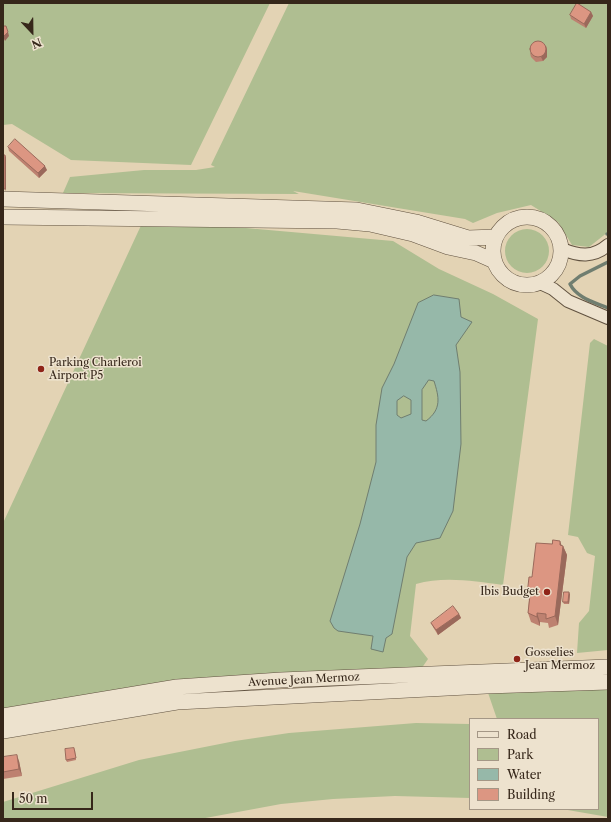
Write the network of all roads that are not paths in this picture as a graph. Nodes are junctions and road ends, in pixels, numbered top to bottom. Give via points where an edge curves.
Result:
1 (3, 199) edge
2 (3, 216) edge
3 (496, 237) junction
4 (608, 245) edge
5 (562, 249) junction
6 (494, 261) junction
7 (540, 282) junction
8 (608, 318) edge
9 (608, 666) edge
10 (608, 682) edge
11 (3, 716) edge
12 (3, 731) edge

1 - 3 street via 357,210 416,222 468,238
2 - 6 street via 350,222 413,234
3 - 5 street via 507,222 515,218 534,217 553,228
3 - 6 street
4 - 5 street via 589,255
5 - 7 street via 556,269
6 - 7 street via 509,280 524,285
7 - 8 street via 568,301
9 - 11 street, Avenue Jean Mermoz via 177,687
10 - 12 street, Avenue Jean Mermoz via 177,702

